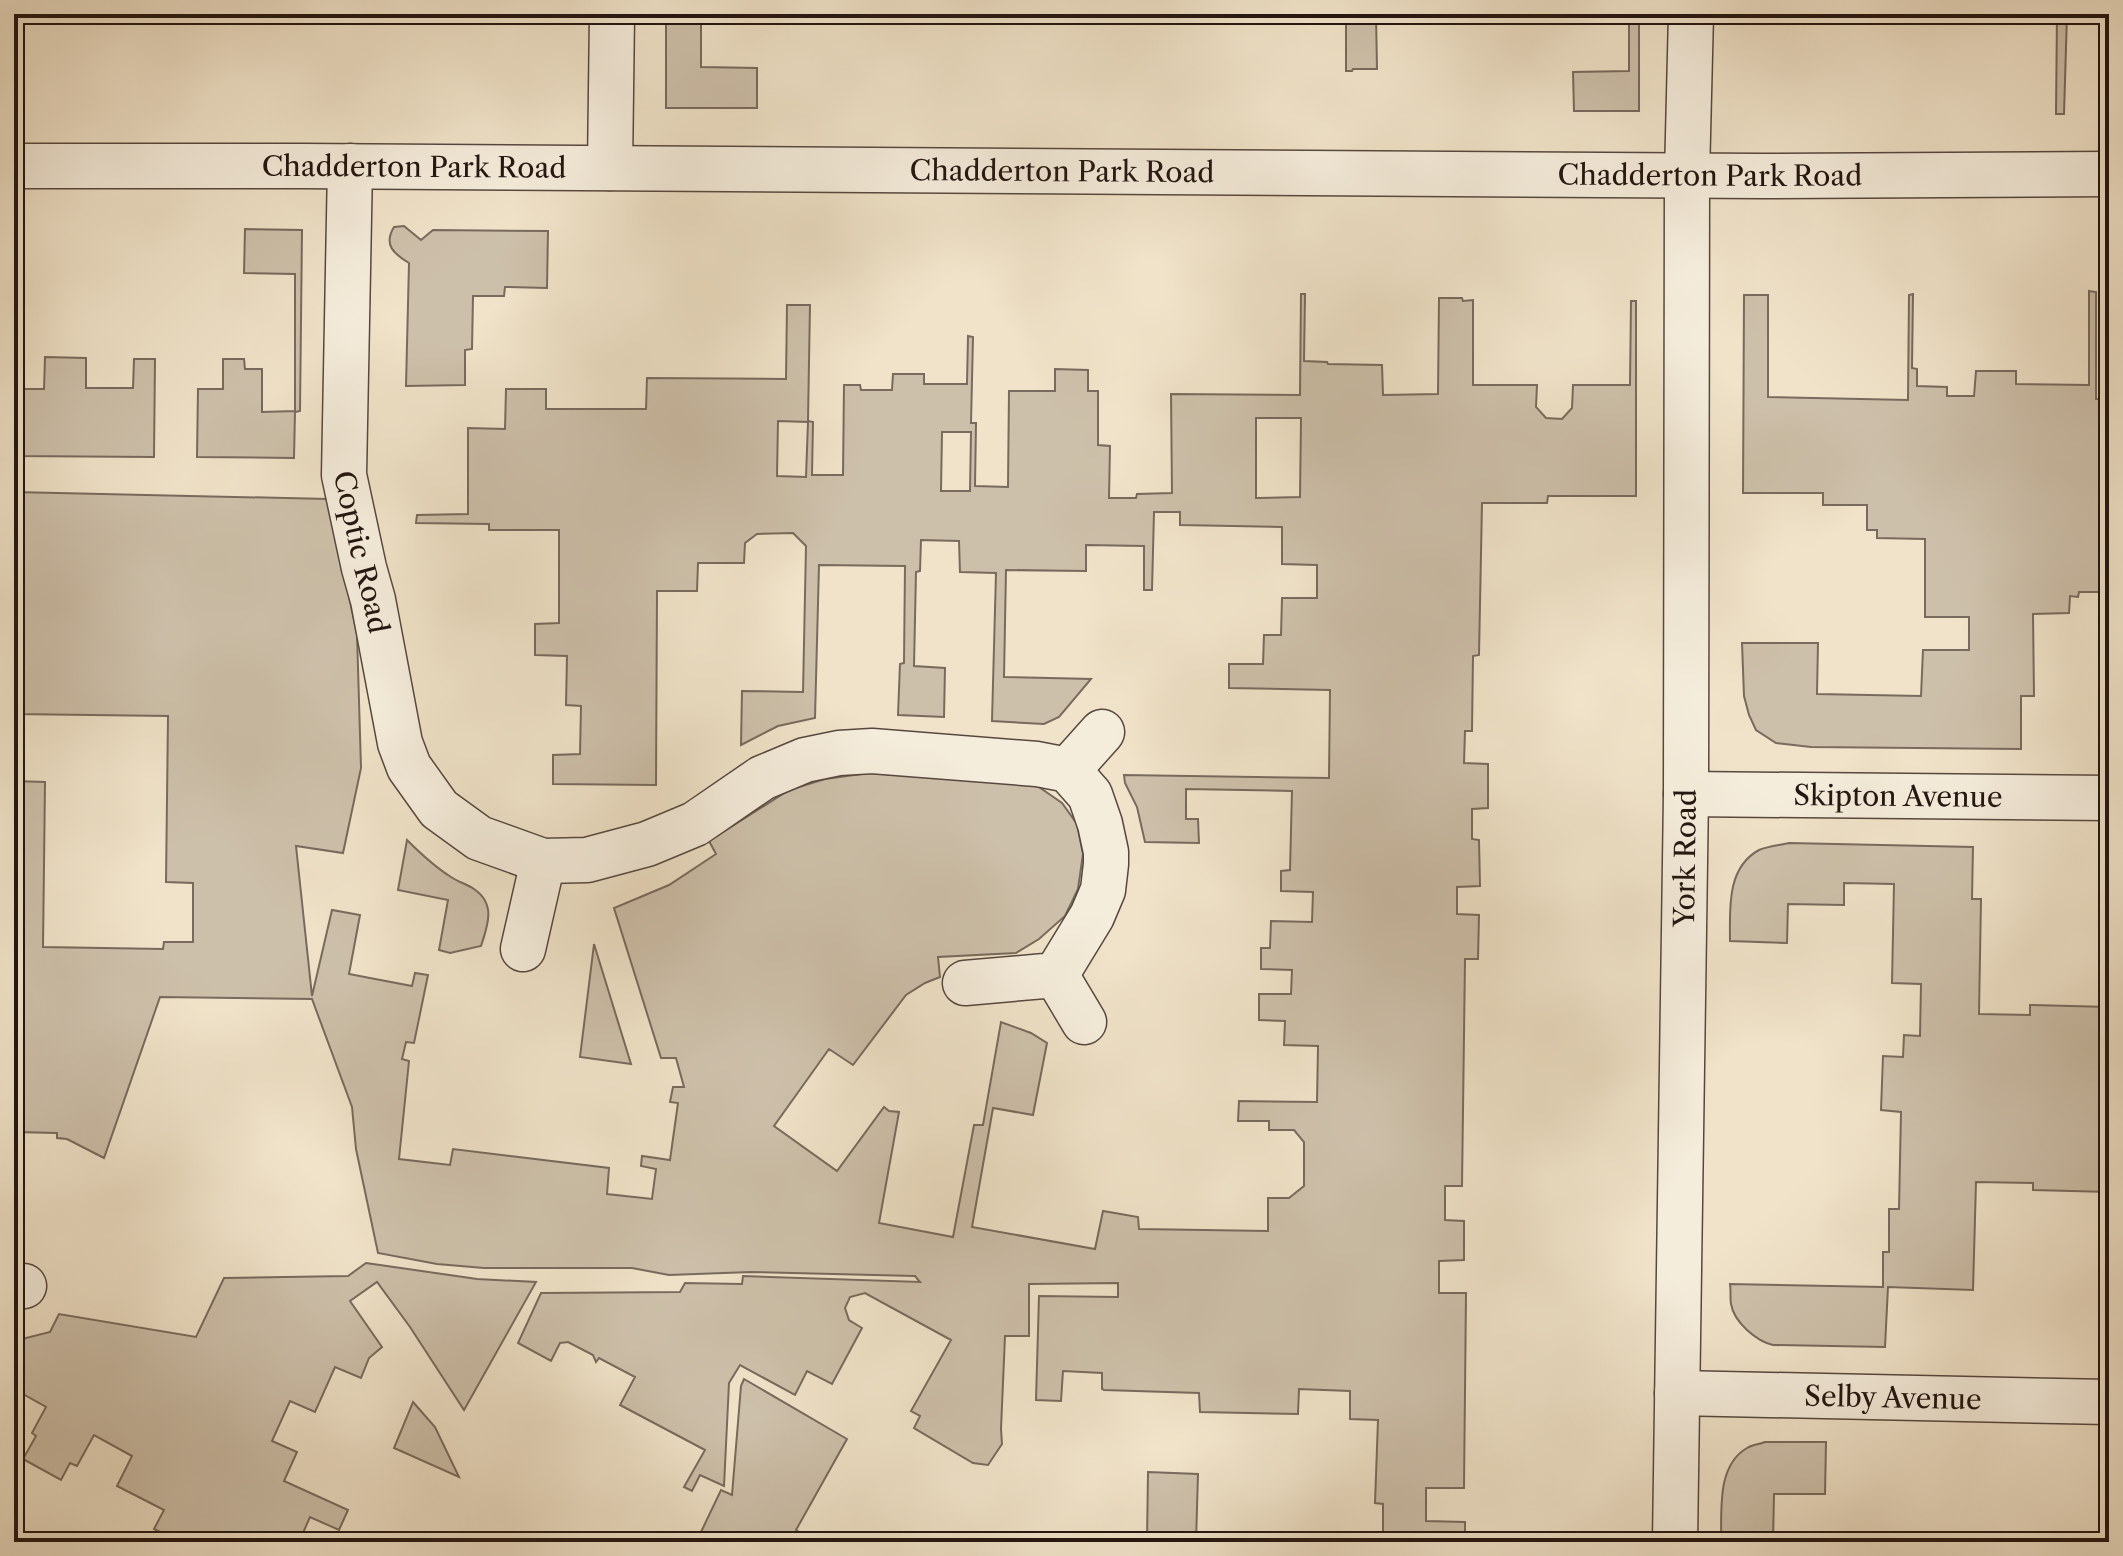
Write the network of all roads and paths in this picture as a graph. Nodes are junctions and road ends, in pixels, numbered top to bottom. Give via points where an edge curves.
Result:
1 (612, 14) edge
2 (1691, 14) edge
3 (14, 166) edge
4 (350, 166) junction
5 (610, 168) junction
6 (2109, 174) edge
7 (1687, 175) junction
8 (1102, 732) dead end
9 (1068, 770) junction
10 (1686, 794) junction
11 (2109, 798) edge
12 (543, 861) junction
13 (523, 949) dead end
14 (1056, 975) junction
15 (965, 983) dead end
16 (1084, 1022) dead end
17 (1677, 1393) junction
18 (2109, 1402) edge
19 (1675, 1542) edge

1 - 5 street
2 - 7 street, York Road
3 - 4 street, Chadderton Park Road
4 - 5 street, Chadderton Park Road
4 - 12 street, Coptic Road via 344,475 400,743 409,767 439,809 479,838
5 - 7 street, Chadderton Park Road
6 - 7 street, Chadderton Park Road
7 - 10 street, York Road
8 - 9 street
9 - 12 street, Coptic Road via 872,751 839,753 762,778 695,824 647,844 587,860
9 - 14 street via 1090,795 1106,864 1092,916
10 - 11 street, Skipton Avenue
10 - 17 street, York Road
12 - 13 street
14 - 15 street
14 - 16 street
17 - 18 street, Selby Avenue
17 - 19 street, York Road

